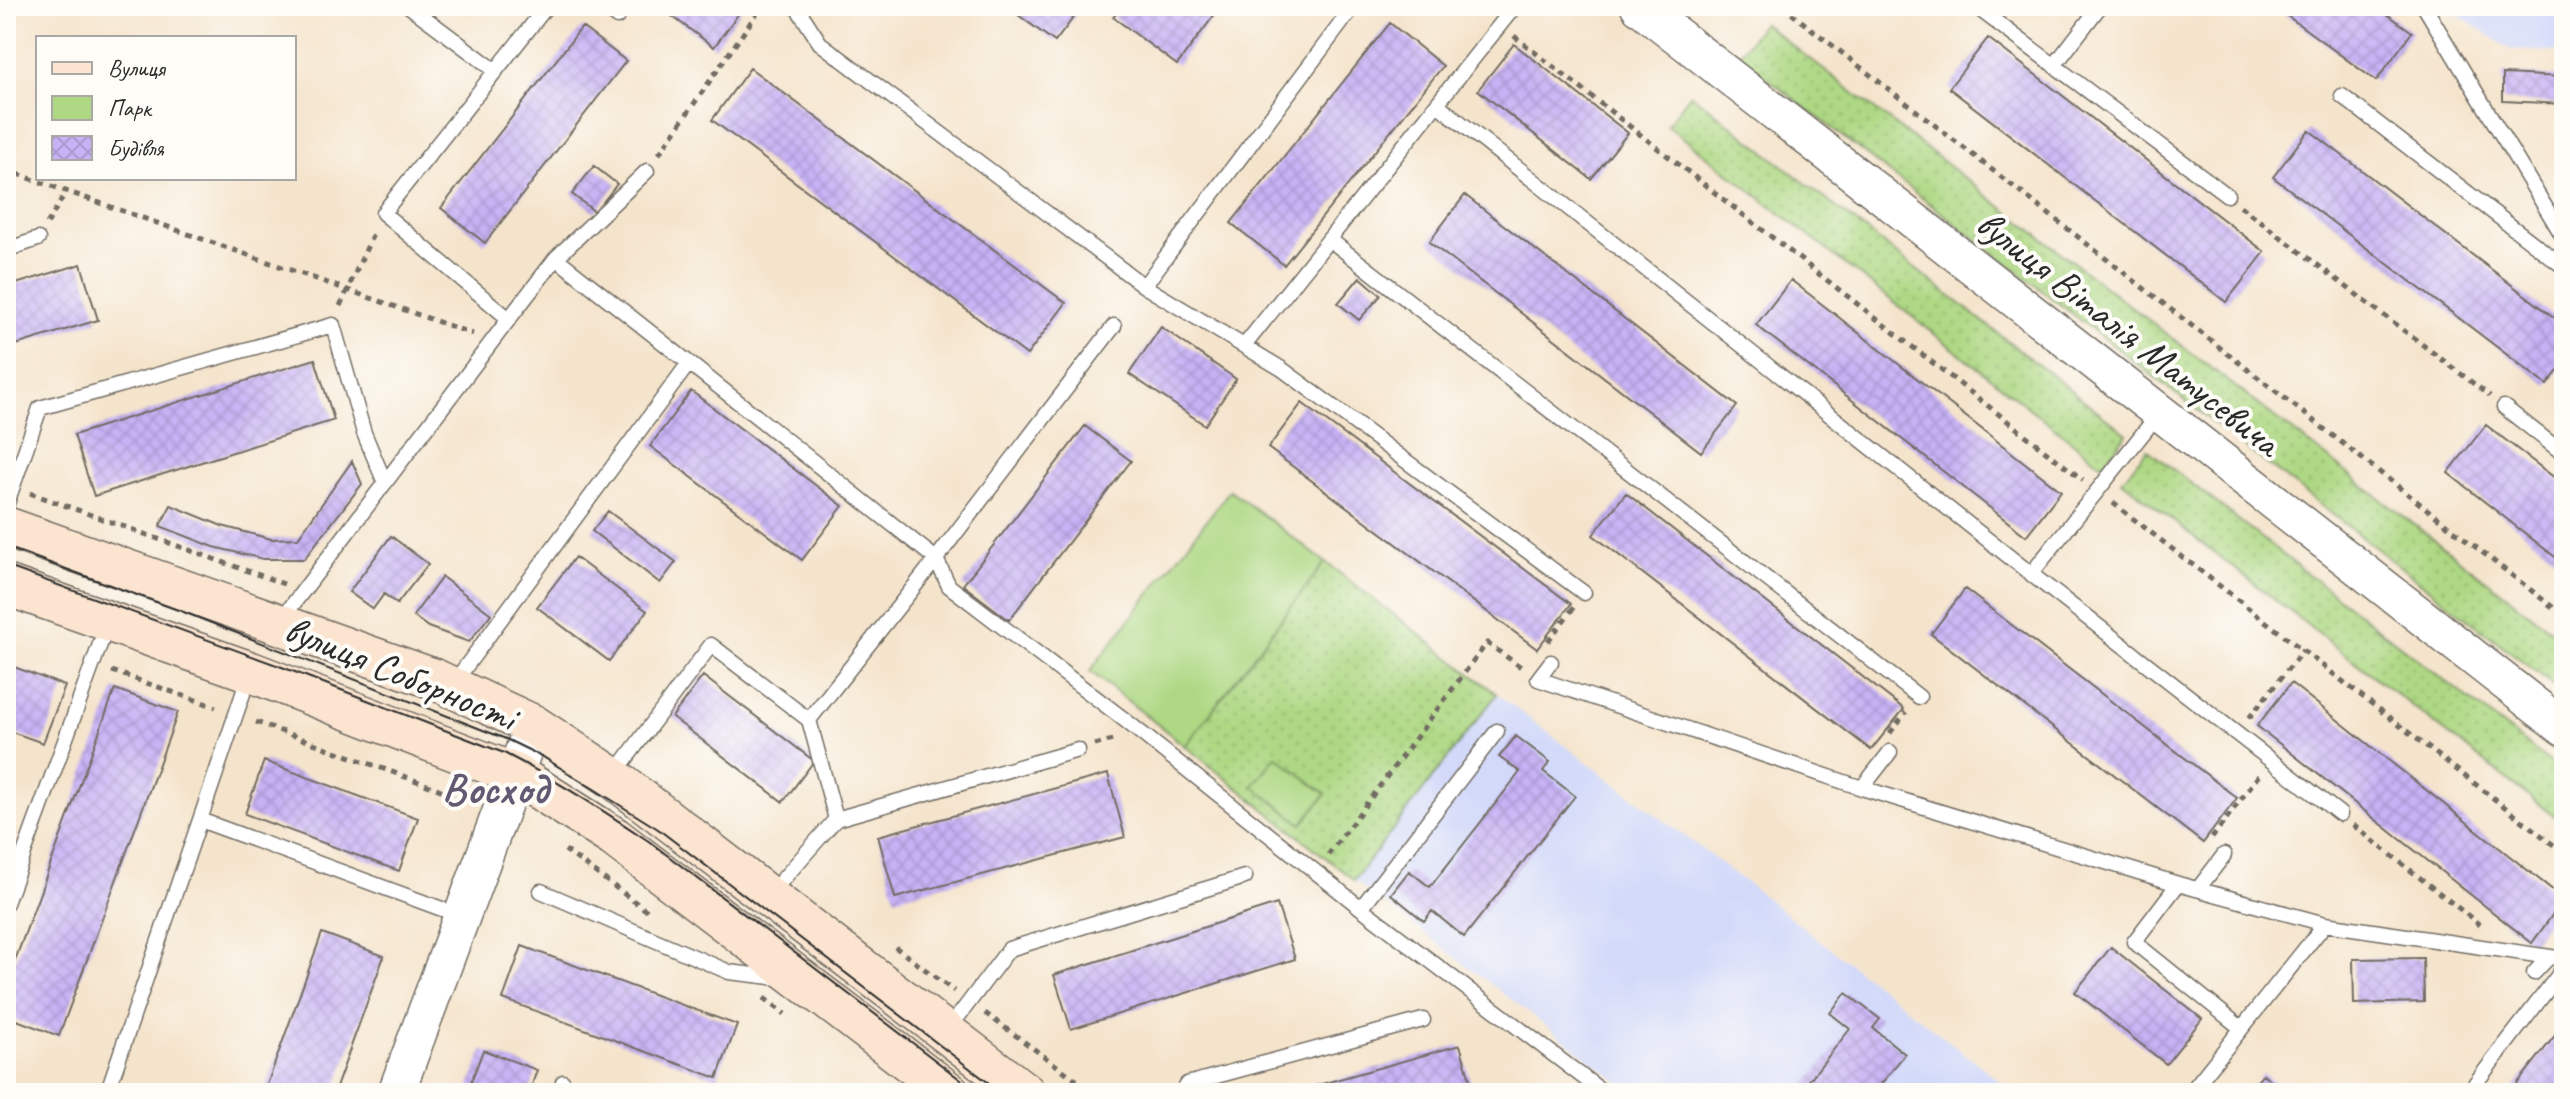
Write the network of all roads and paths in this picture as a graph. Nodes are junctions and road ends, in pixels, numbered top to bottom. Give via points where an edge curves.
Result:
1 (409, 6) edge
2 (547, 6) edge
3 (603, 6) edge
4 (625, 6) edge
5 (762, 6) edge
6 (796, 6) edge
7 (1354, 6) edge
8 (1515, 6) edge
9 (1639, 6) edge
10 (1782, 6) edge
11 (1975, 6) edge
12 (2100, 6) edge
13 (2424, 6) edge
14 (1499, 25) junction
15 (2054, 66) junction
16 (496, 71) junction
17 (2342, 96) dead end
18 (1437, 104) junction
19 (6, 170) edge
20 (647, 171) joint
21 (36, 180) edge
22 (36, 180) edge
23 (67, 190) junction
24 (2227, 195) joint
25 (383, 213) junction
26 (2564, 238) edge
27 (38, 239) joint
28 (1329, 239) junction
29 (6, 250) edge
30 (556, 258) junction
31 (2564, 267) edge
32 (1144, 286) junction
33 (347, 290) junction
34 (509, 319) junction
35 (333, 325) junction
36 (1114, 326) dead end
37 (492, 341) junction
38 (1244, 346) junction
39 (689, 363) junction
40 (2504, 407) joint
41 (2160, 412) junction
42 (2564, 454) edge
43 (385, 483) junction
44 (12, 487) junction
45 (2097, 491) junction
46 (6, 506) edge
47 (6, 527) edge
48 (936, 559) junction
49 (2031, 574) junction
50 (6, 585) edge
51 (302, 591) junction
52 (1584, 593) joint
53 (2564, 616) edge
54 (108, 621) junction
55 (278, 623) junction
56 (2303, 650) junction
57 (1551, 662) dead end
58 (93, 664) junction
59 (251, 672) junction
60 (1532, 674) junction
61 (452, 686) junction
62 (1919, 697) dead end
63 (236, 714) junction
64 (809, 720) junction
65 (533, 725) junction
66 (2564, 728) edge
67 (1497, 731) dead end
68 (1140, 732) junction
69 (2237, 733) junction
70 (1078, 750) joint
71 (1890, 752) dead end
72 (2271, 759) junction
73 (515, 774) junction
74 (612, 777) junction
75 (1862, 788) junction
76 (499, 812) junction
77 (2340, 814) joint
78 (836, 819) junction
79 (200, 820) junction
80 (2564, 853) edge
81 (2224, 855) dead end
82 (1315, 871) junction
83 (1245, 877) dead end
84 (2178, 884) junction
85 (2198, 889) junction
86 (541, 891) dead end
87 (769, 895) junction
88 (6, 903) edge
89 (1361, 908) junction
90 (461, 916) junction
91 (2325, 924) junction
92 (2514, 953) junction
93 (2548, 958) junction
94 (2564, 959) edge
95 (2564, 968) edge
96 (2534, 973) dead end
97 (803, 980) junction
98 (1423, 1020) dead end
99 (2241, 1028) junction
100 (945, 1033) junction
101 (107, 1093) edge
102 (396, 1093) edge
103 (950, 1093) edge
104 (1025, 1093) edge
105 (1181, 1093) edge
106 (1604, 1093) edge
107 (2190, 1093) edge
108 (2468, 1093) edge

1 - 16 lane
2 - 16 lane
3 - 4 lane via 617,17
5 - 20 path
6 - 32 lane via 820,43
7 - 32 lane
8 - 14 lane
9 - 41 street, вулиця Віталія Матусевича
10 - 53 path
11 - 15 lane
12 - 15 lane
13 - 26 lane
14 - 18 lane
14 - 45 path
15 - 24 lane
16 - 25 lane
17 - 31 lane
18 - 28 lane
18 - 49 lane
19 - 22 path
20 - 30 lane
21 - 23 path
23 - 27 path
23 - 33 path
24 - 40 path
25 - 33 path
25 - 34 lane
27 - 29 lane
28 - 38 lane
28 - 62 lane
30 - 34 lane
30 - 39 lane
32 - 38 lane
33 - 35 path
33 - 37 path
34 - 37 lane
35 - 43 lane via 364,433
35 - 44 lane via 40,408
36 - 48 lane
37 - 43 lane
38 - 52 lane
39 - 48 lane
39 - 61 lane
40 - 42 lane
41 - 45 lane
41 - 66 street, вулиця Віталія Матусевича
43 - 51 lane
44 - 46 lane
44 - 51 path
45 - 49 lane
45 - 56 path
47 - 55 main road, вулиця Соборності
48 - 64 lane
48 - 68 lane via 949,586
49 - 69 lane
50 - 54 main road, вулиця Соборності
51 - 55 lane
52 - 60 path
54 - 58 lane
54 - 59 main road, вулиця Соборності
55 - 61 main road, вулиця Соборності
56 - 69 path
56 - 80 path
57 - 60 lane
58 - 63 path
58 - 88 lane
59 - 63 lane
59 - 73 main road, вулиця Соборності
60 - 75 lane
60 - 82 path via 1487,643
61 - 65 main road, вулиця Соборності
63 - 76 path
63 - 79 lane
64 - 74 lane via 711,645
64 - 78 lane
65 - 73 street
65 - 74 main road, вулиця Соборності
67 - 89 lane
68 - 70 path
68 - 82 lane
69 - 72 lane
70 - 78 lane
71 - 75 lane
72 - 77 lane
72 - 84 path
73 - 76 street
73 - 97 main road, вулиця Соборності via 614,837
74 - 87 main road, вулиця Соборності
75 - 84 lane
76 - 90 street
77 - 92 path
78 - 87 lane
79 - 90 lane
79 - 101 lane
81 - 85 lane
82 - 89 lane
83 - 100 lane via 1009,949
84 - 85 lane
84 - 99 lane via 2134,942
85 - 91 lane
86 - 97 lane via 729,972
87 - 100 main road, вулиця Соборності
89 - 106 lane
90 - 102 street
91 - 92 lane
91 - 99 lane
92 - 93 lane
93 - 94 lane
93 - 96 lane
95 - 108 lane
97 - 103 main road, вулиця Соборності
98 - 105 lane via 1187,1084
99 - 107 lane
100 - 104 main road, вулиця Соборності

